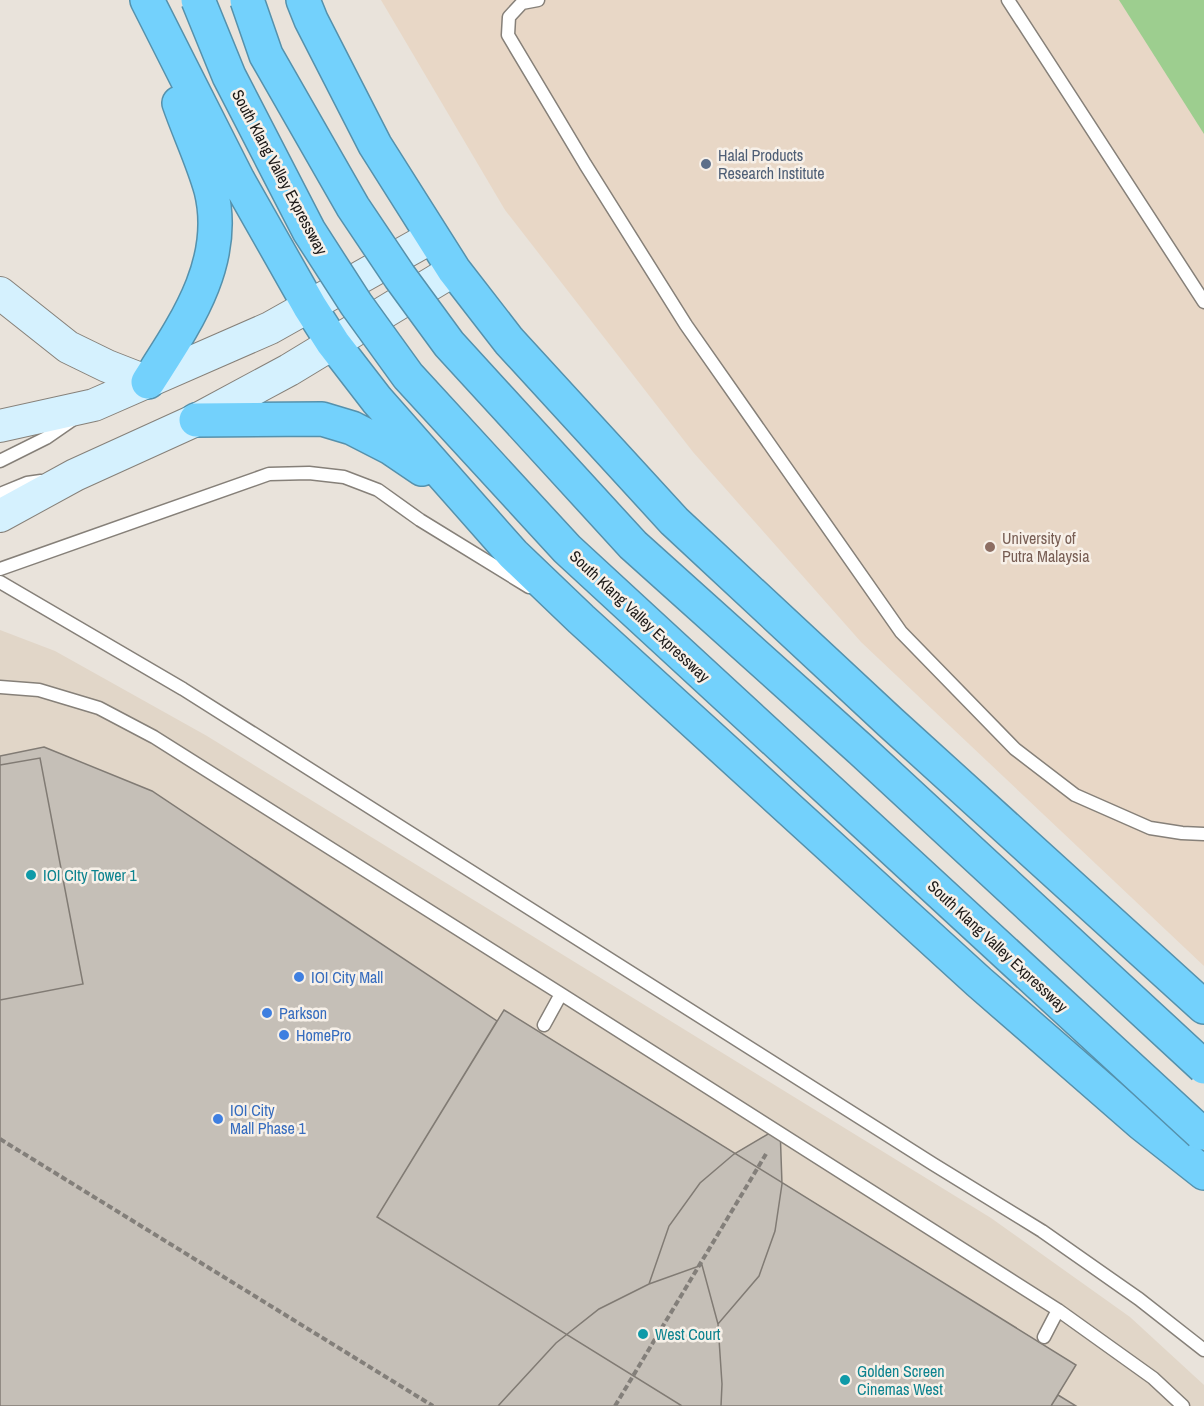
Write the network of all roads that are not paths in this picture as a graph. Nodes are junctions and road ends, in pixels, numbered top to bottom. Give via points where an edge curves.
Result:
1 (141, 0) edge
2 (147, 0) edge
3 (198, 0) edge
4 (247, 0) edge
5 (303, 0) edge
6 (538, 0) edge
7 (1008, 0) edge
8 (432, 237) junction
9 (454, 270) junction
10 (0, 292) edge
11 (1204, 302) edge
12 (310, 307) junction
13 (333, 343) junction
14 (148, 382) junction
15 (94, 405) junction
16 (196, 420) junction
17 (0, 426) edge
18 (0, 461) edge
19 (75, 475) junction
20 (459, 493) junction
21 (0, 494) edge
22 (0, 516) edge
23 (0, 569) edge
24 (0, 582) edge
25 (581, 620) junction
26 (0, 687) edge
27 (1204, 834) edge
28 (561, 994) junction
29 (1204, 1007) edge
30 (544, 1025) dead end
31 (1204, 1067) edge
32 (1202, 1135) edge
33 (1204, 1173) edge
34 (1058, 1310) junction
35 (1044, 1337) dead end
36 (1204, 1350) edge
37 (1183, 1406) edge

1 - 14 highway via 211,190 216,224 210,268 198,297
2 - 12 highway via 238,180
3 - 32 highway, South Klang Valley Expressway, bridge via 229,76 309,231 408,376 567,549
4 - 31 highway, bridge via 266,55 353,207 449,344 633,545
5 - 8 highway via 375,145
6 - 27 lane via 522,3 509,17 508,35 686,325 902,632 1015,749 1075,795 1150,828
7 - 11 lane
8 - 9 highway
8 - 12 street
9 - 13 street
9 - 29 highway via 509,341 674,521
10 - 14 street via 68,347
12 - 13 highway
12 - 14 street
13 - 16 street
13 - 20 highway via 376,400
14 - 15 street
15 - 17 street
15 - 18 lane via 46,438
16 - 19 street
16 - 20 highway via 322,419 352,428 391,448
19 - 21 lane via 27,483
19 - 22 street
20 - 25 highway via 513,554
23 - 25 lane via 269,474 309,473 344,477 378,490
24 - 36 lane via 183,689 1042,1231
25 - 33 highway via 979,982
26 - 28 lane via 39,690 99,708 153,737
28 - 30 lane
28 - 34 lane
34 - 35 lane
34 - 37 lane via 1153,1378

